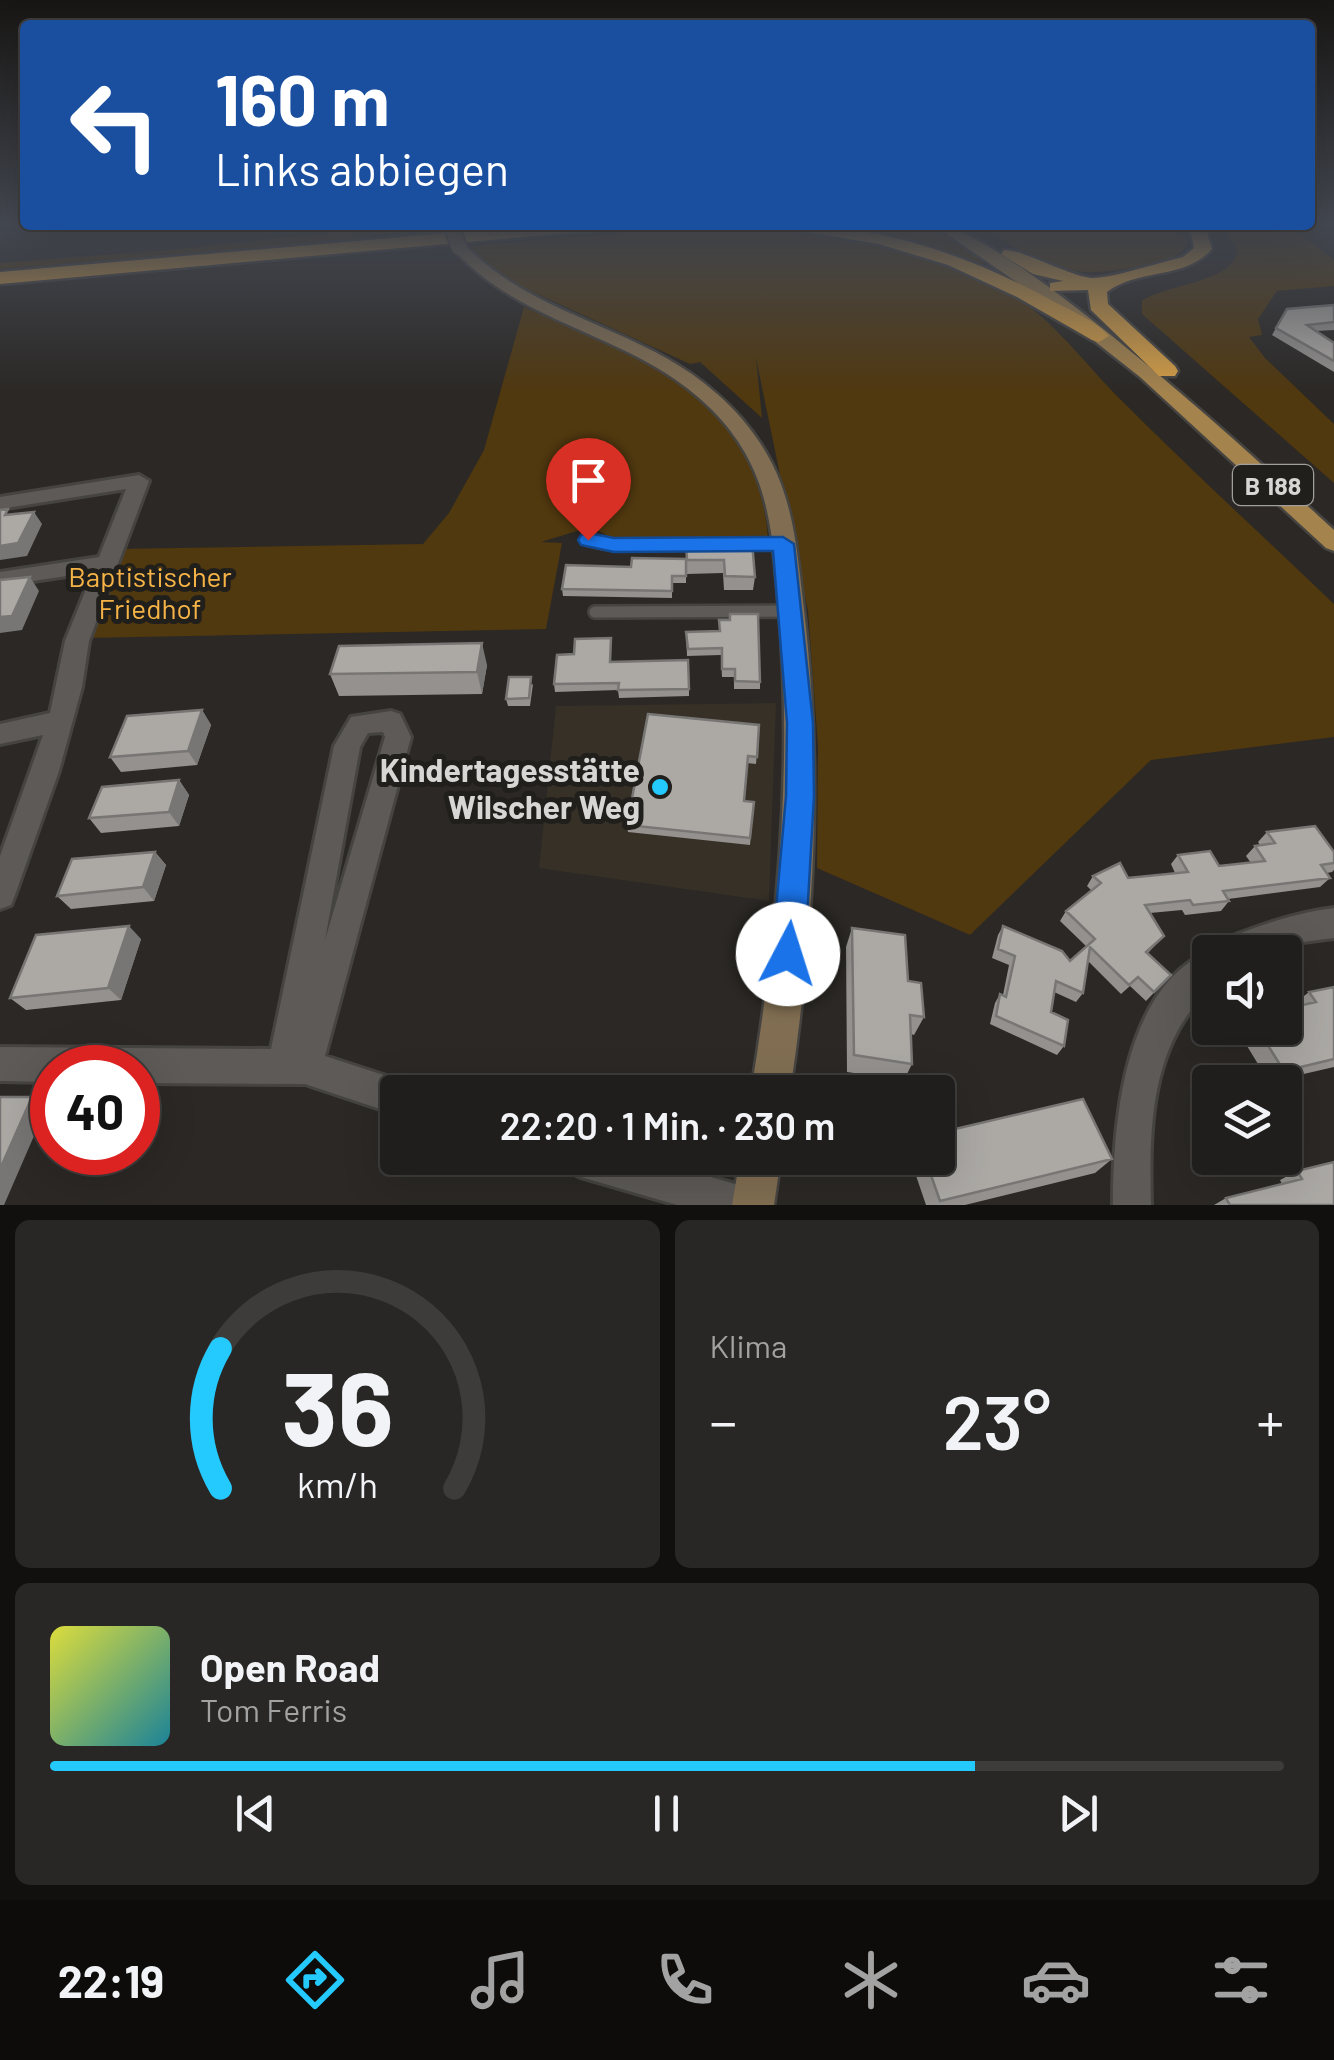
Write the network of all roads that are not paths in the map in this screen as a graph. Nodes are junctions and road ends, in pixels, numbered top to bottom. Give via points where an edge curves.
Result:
1 (493, 281) edge
2 (1005, 281) edge
3 (1026, 281) edge
4 (1035, 281) edge
5 (1049, 281) edge
6 (1093, 281) edge
7 (1109, 281) edge
8 (1057, 287) junction
9 (1099, 336) junction
10 (1167, 371) junction
11 (0, 502) edge
12 (1334, 526) edge
13 (588, 540) dead end
14 (1334, 543) edge
15 (783, 544) junction
16 (106, 562) junction
17 (0, 579) edge
18 (792, 611) junction
19 (595, 612) dead end
20 (60, 722) junction
21 (0, 734) edge
22 (0, 896) edge
23 (1334, 923) edge
24 (1277, 935) edge
25 (1192, 986) edge
26 (0, 1064) edge
27 (295, 1066) junction
28 (773, 1075) edge
29 (380, 1092) edge
30 (639, 1175) edge
31 (758, 1175) edge
32 (742, 1205) edge
33 (754, 1205) edge
34 (1132, 1205) edge

1 - 15 street, bridge via 647,354 713,400 760,462
2 - 9 highway
3 - 9 main road, B 188
4 - 8 main road
5 - 8 main road, B 188
6 - 8 highway
7 - 10 highway via 1097,290 1098,306
8 - 10 main road, B 188
9 - 14 main road, B 188
10 - 12 main road, B 188
11 - 16 street via 139,482
13 - 15 lane
15 - 18 street
16 - 17 street
16 - 20 street via 77,642
18 - 19 lane
18 - 28 street via 800,796
20 - 21 street
20 - 22 street
23 - 24 street
25 - 34 street via 1155,1038 1134,1126
26 - 27 street
27 - 27 street via 348,746 360,724 391,721 398,737
27 - 29 street
30 - 32 street
31 - 33 street

